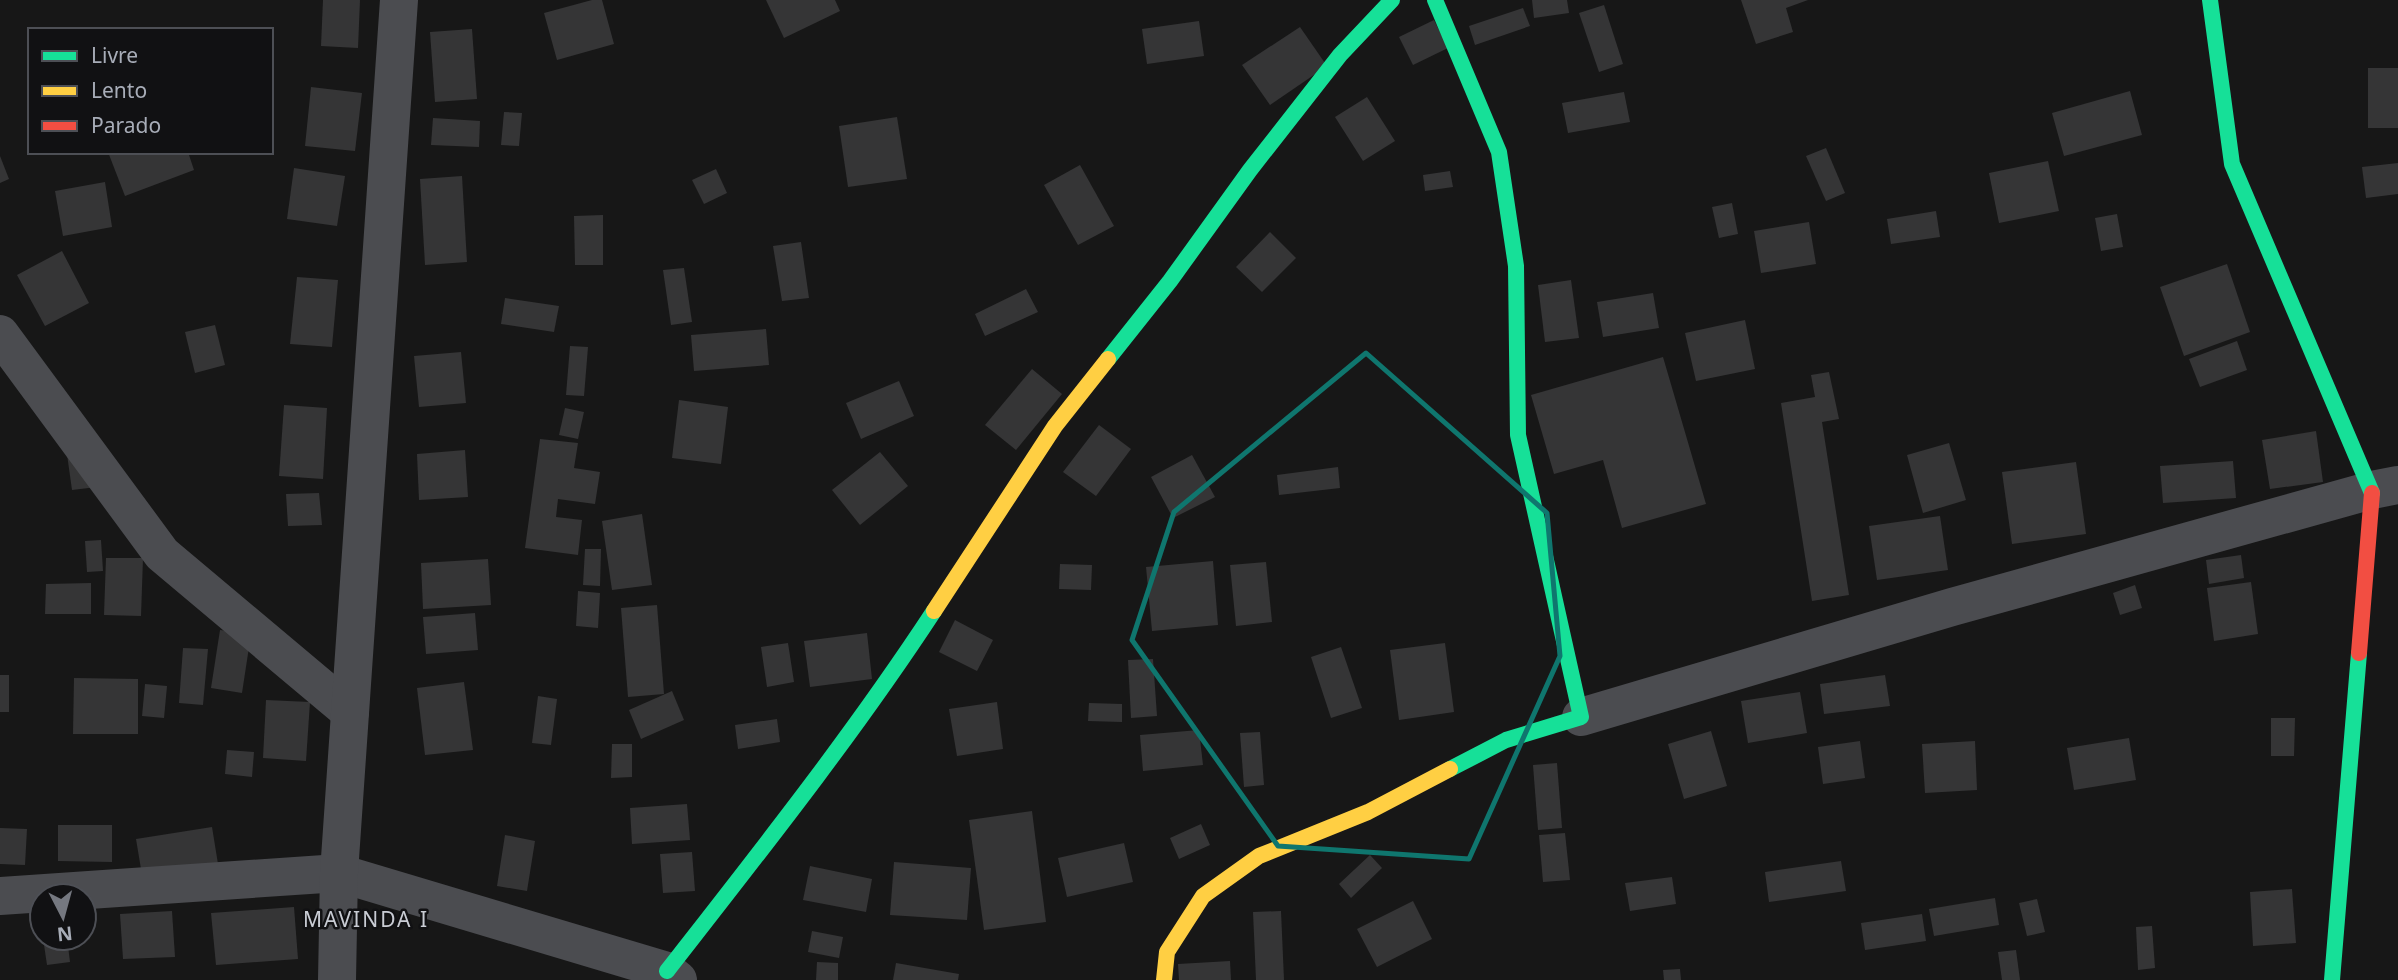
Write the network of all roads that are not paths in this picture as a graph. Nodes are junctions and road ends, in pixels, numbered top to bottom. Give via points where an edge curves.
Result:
1 (399, 0) edge
2 (1392, 0) edge
3 (1435, 0) edge
4 (2210, 0) edge
5 (0, 334) edge
6 (2385, 487) edge
7 (350, 712) junction
8 (1581, 717) junction
9 (339, 873) junction
10 (0, 896) edge
11 (673, 975) edge
12 (337, 980) edge
13 (1164, 980) edge
14 (2332, 980) edge

1 - 7 street
2 - 11 street via 1324,75 1055,426 871,705
3 - 8 street via 1499,152 1516,266 1518,435
4 - 6 street via 2232,164
5 - 7 street via 162,554
6 - 8 street via 1952,607
6 - 14 street
7 - 9 street
8 - 13 street via 1506,740 1368,812 1259,856 1203,896 1167,952
9 - 10 street
9 - 11 street
9 - 12 street

